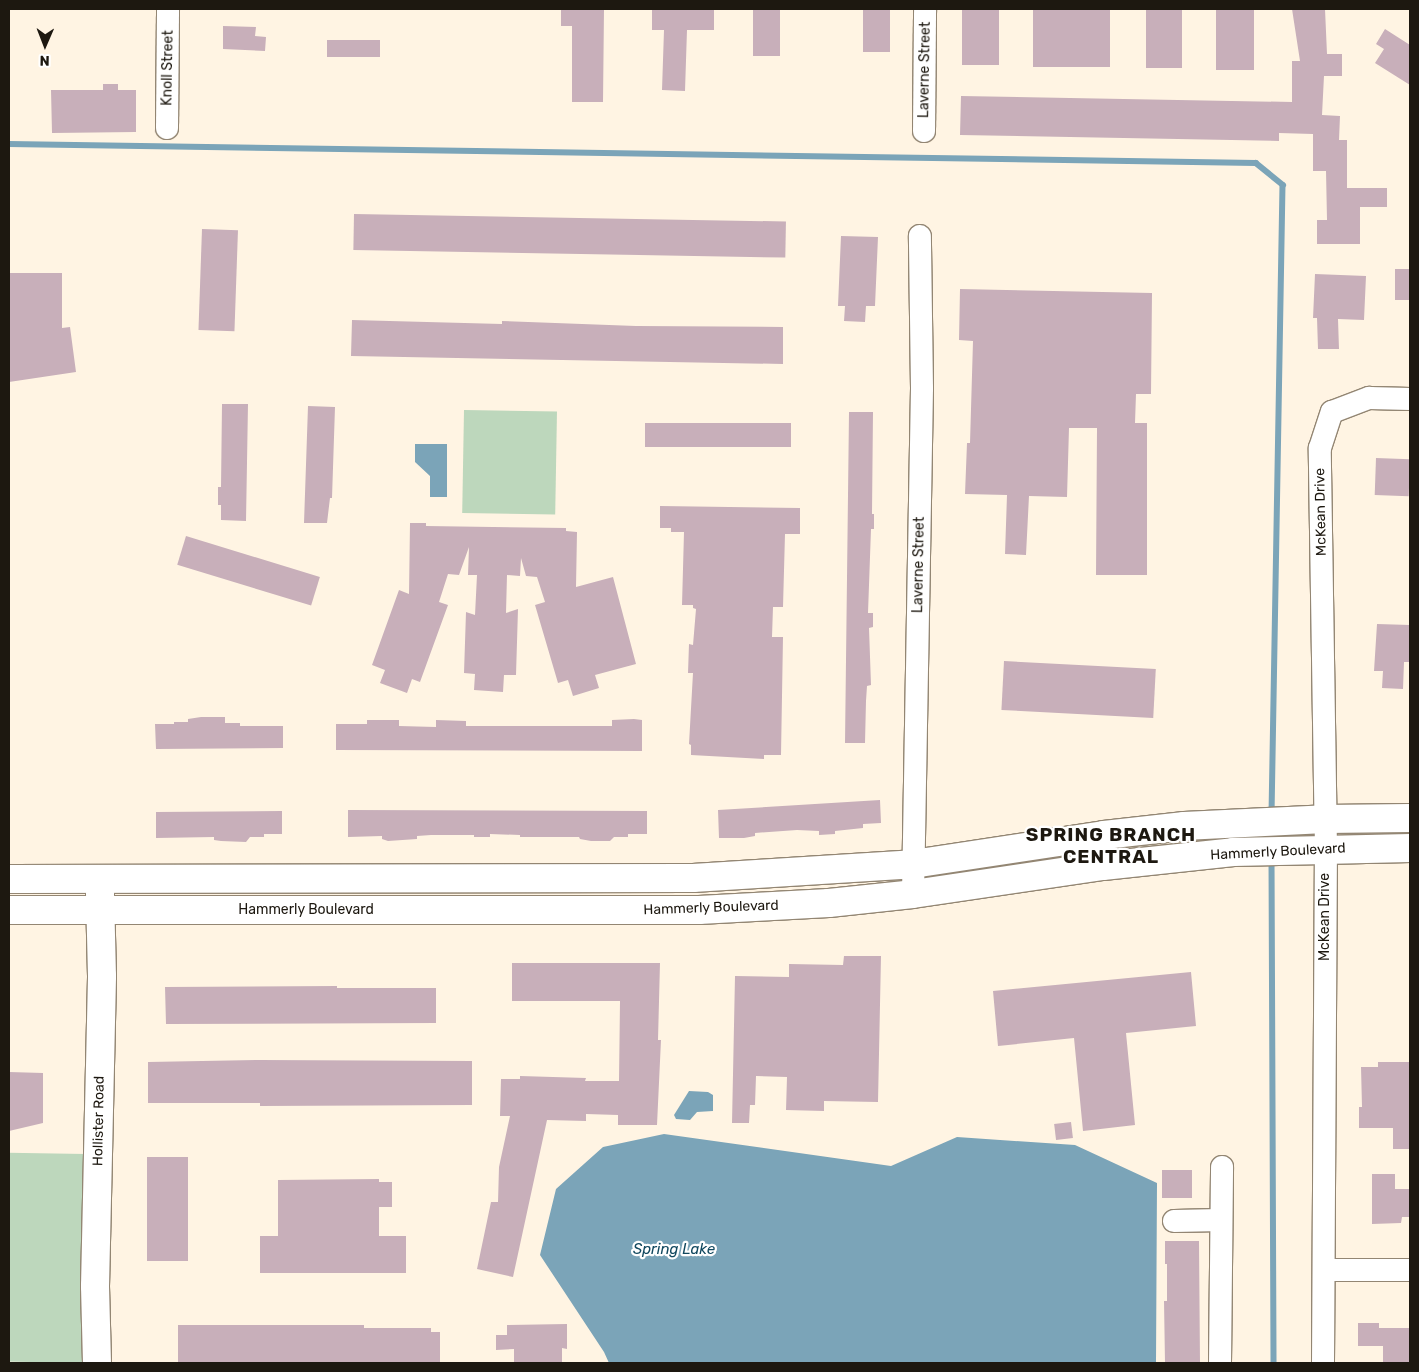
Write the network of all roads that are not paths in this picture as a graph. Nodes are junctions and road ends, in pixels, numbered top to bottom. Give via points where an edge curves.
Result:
1 (168, 9) edge
2 (925, 9) edge
3 (167, 128) dead end
4 (924, 131) dead end
5 (920, 236) dead end
6 (1410, 399) edge
7 (1410, 818) edge
8 (1314, 820) junction
9 (1410, 848) edge
10 (1315, 849) junction
11 (913, 864) junction
12 (692, 878) junction
13 (9, 879) edge
14 (407, 879) junction
15 (100, 880) junction
16 (914, 894) junction
17 (9, 910) edge
18 (100, 910) junction
19 (407, 910) junction
20 (698, 910) junction
21 (1222, 1167) dead end
22 (1221, 1220) junction
23 (1174, 1221) dead end
24 (1324, 1270) junction
25 (1410, 1270) edge
26 (98, 1363) edge
27 (1220, 1363) edge
28 (1323, 1363) edge

1 - 3 street, Knoll Street
2 - 4 street, Laverne Street
5 - 11 street, Laverne Street via 922,388
6 - 8 street, McKean Drive via 1369,398 1332,412 1320,448
7 - 8 main road
8 - 10 street, McKean Drive
8 - 11 main road via 1184,826
9 - 10 main road, Hammerly Boulevard
10 - 16 main road, Hammerly Boulevard via 1233,852 1104,866
10 - 24 street, McKean Drive
11 - 12 main road
11 - 16 street, Laverne Street
12 - 14 main road
12 - 20 main road
13 - 15 main road
14 - 15 main road
14 - 19 main road
15 - 18 main road, Hollister Road
16 - 20 main road, Hammerly Boulevard via 829,903
17 - 18 main road, Hammerly Boulevard
18 - 19 main road, Hammerly Boulevard
18 - 26 main road, Hollister Road via 102,976 95,1286
19 - 20 main road, Hammerly Boulevard
21 - 22 street
22 - 23 street
22 - 27 street
24 - 25 street
24 - 28 street, McKean Drive

